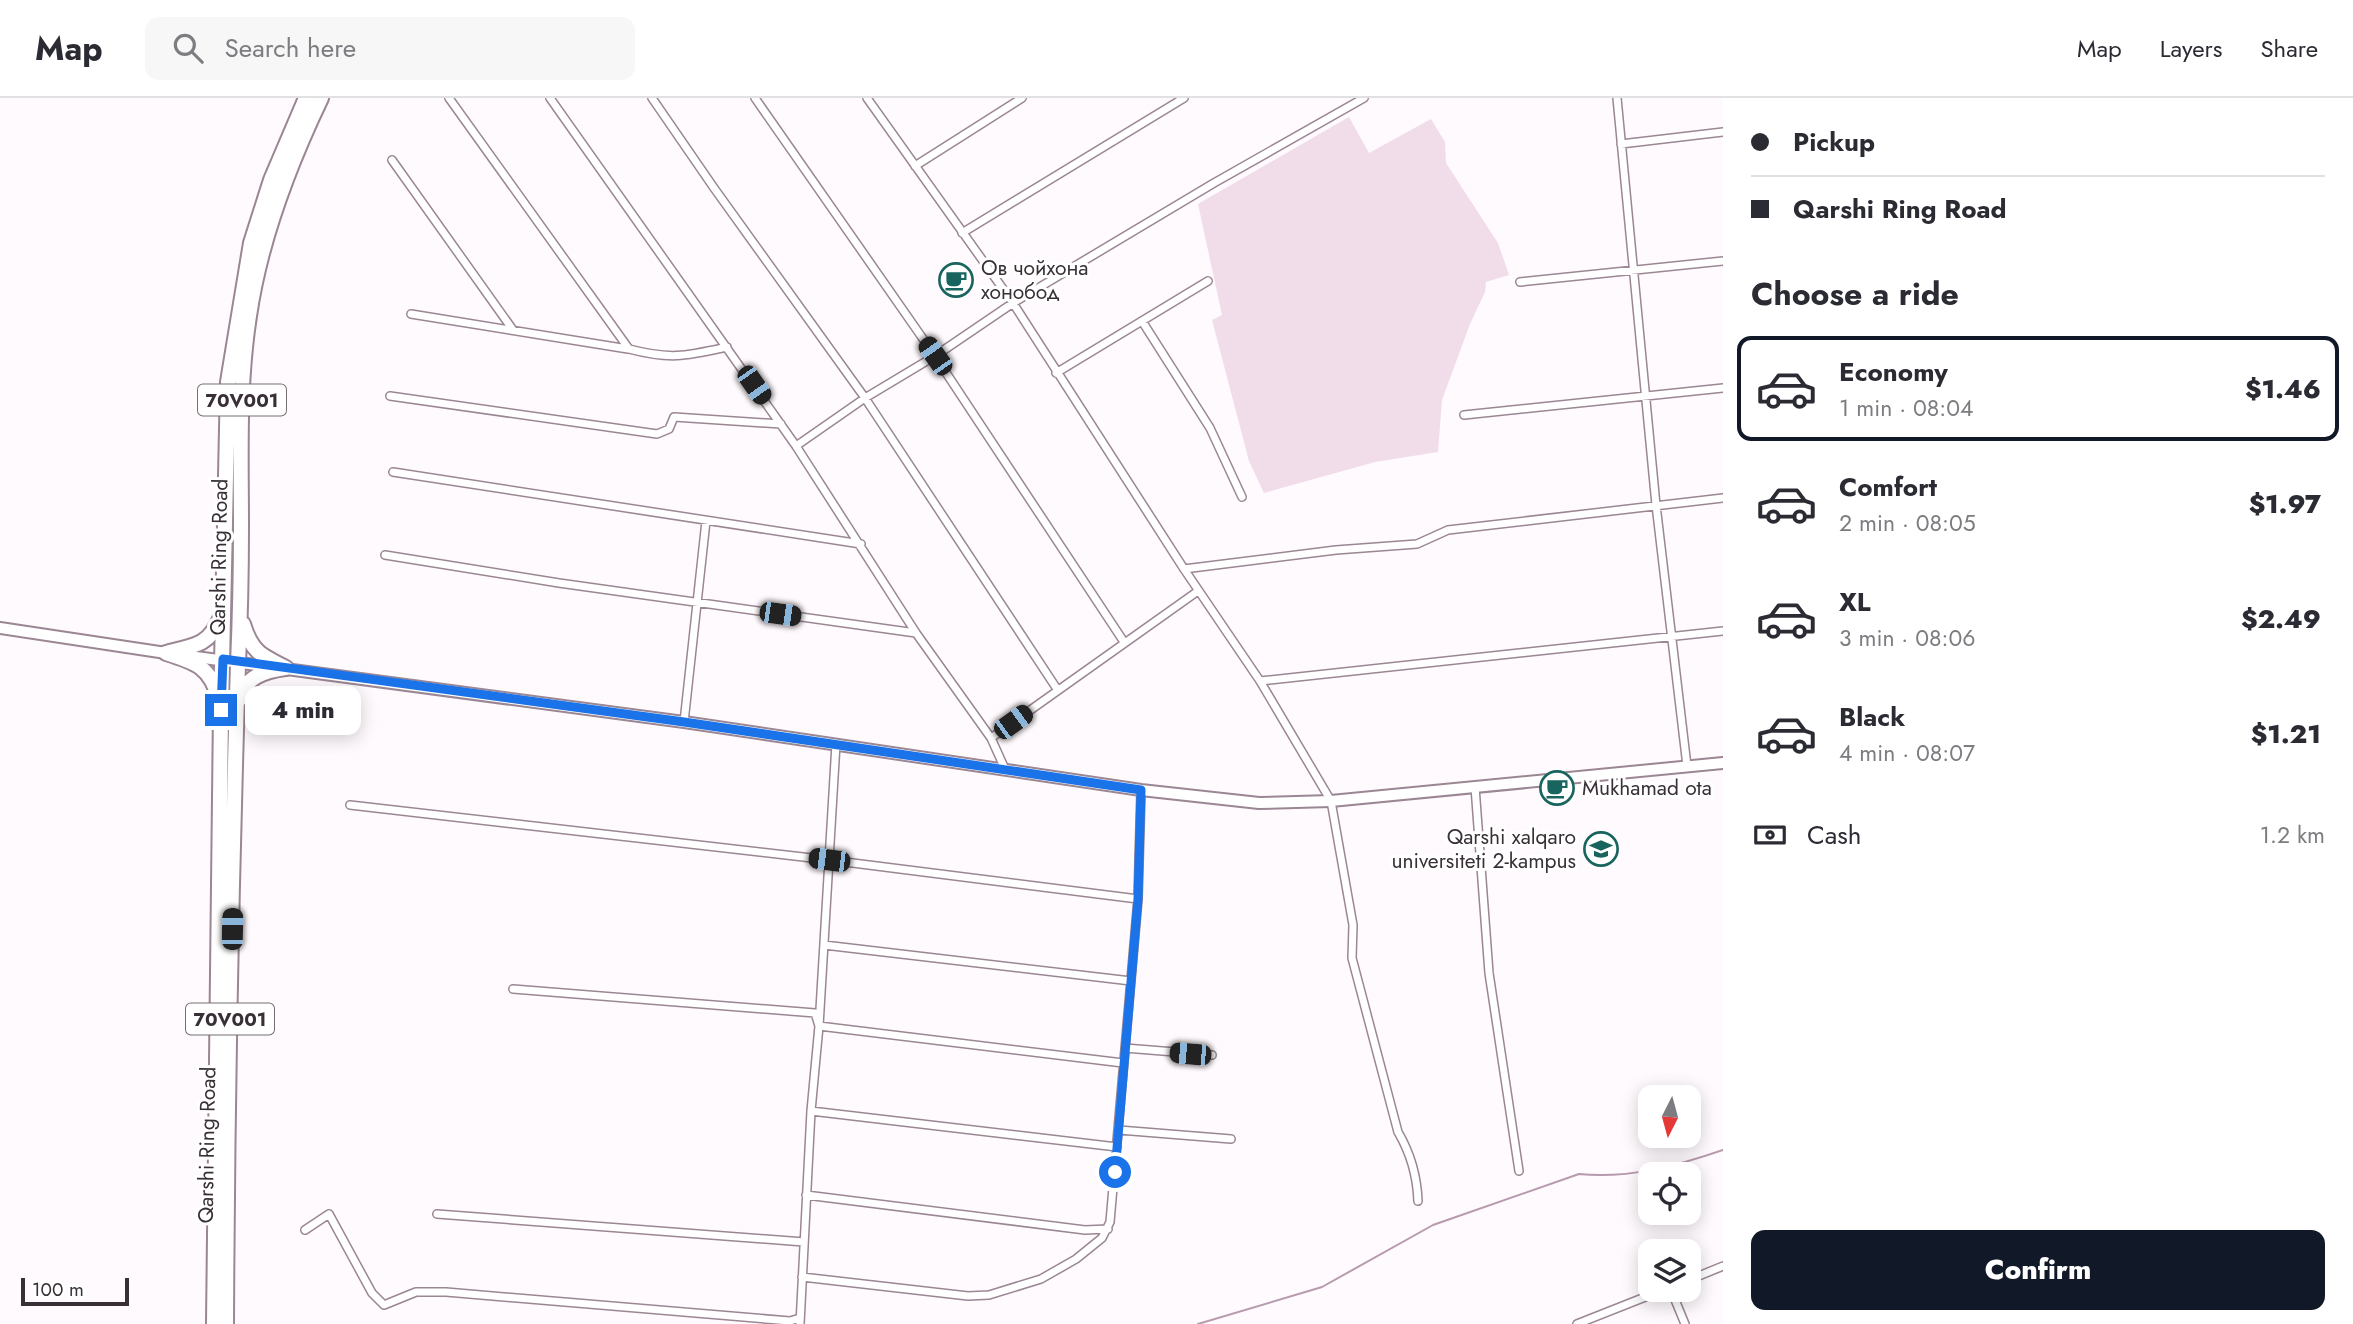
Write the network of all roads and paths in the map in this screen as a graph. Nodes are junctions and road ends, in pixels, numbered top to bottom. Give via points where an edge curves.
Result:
1 (306, 98) edge
2 (321, 98) edge
3 (449, 98) edge
4 (550, 98) edge
5 (652, 98) edge
6 (755, 98) edge
7 (867, 98) edge
8 (1022, 98) edge
9 (1184, 98) edge
10 (1364, 98) edge
11 (1617, 98) edge
12 (1723, 132) edge
13 (1622, 144) junction
14 (392, 160) dead end
15 (915, 166) junction
16 (962, 233) junction
17 (1723, 261) edge
18 (1634, 271) junction
19 (1208, 281) dead end
20 (1520, 282) dead end
21 (1013, 303) junction
22 (411, 314) dead end
23 (1142, 321) junction
24 (513, 330) junction
25 (727, 347) junction
26 (629, 349) junction
27 (935, 356) junction
28 (1056, 373) junction
29 (1723, 388) edge
30 (390, 396) dead end
31 (1646, 396) junction
32 (865, 398) junction
33 (1464, 415) dead end
34 (781, 424) junction
35 (796, 446) junction
36 (393, 472) dead end
37 (1242, 497) dead end
38 (1723, 498) edge
39 (1656, 505) junction
40 (706, 521) junction
41 (861, 544) junction
42 (386, 555) dead end
43 (1184, 569) junction
44 (1198, 591) junction
45 (240, 601) junction
46 (698, 603) junction
47 (225, 610) junction
48 (0, 628) edge
49 (1723, 632) edge
50 (916, 633) junction
51 (1670, 637) junction
52 (1124, 642) junction
53 (166, 653) junction
54 (223, 659) junction
55 (238, 662) junction
56 (286, 668) junction
57 (1259, 681) junction
58 (1057, 689) junction
59 (221, 710) junction
60 (236, 714) junction
61 (684, 722) junction
62 (991, 738) junction
63 (836, 744) junction
64 (1723, 763) edge
65 (1686, 766) junction
66 (1005, 769) junction
67 (1475, 787) junction
68 (1141, 790) junction
69 (1331, 801) junction
70 (350, 805) dead end
71 (829, 860) junction
72 (1138, 899) junction
73 (824, 945) junction
74 (1131, 981) junction
75 (513, 989) dead end
76 (819, 1026) junction
77 (1125, 1048) junction
78 (1212, 1055) dead end
79 (1123, 1063) junction
80 (811, 1111) junction
81 (1119, 1130) junction
82 (1231, 1139) dead end
83 (1117, 1147) junction
84 (1519, 1171) dead end
85 (806, 1195) junction
86 (222, 1198) junction
87 (1418, 1201) dead end
88 (436, 1214) dead end
89 (305, 1230) dead end
90 (1108, 1230) junction
91 (804, 1242) junction
92 (1723, 1266) edge
93 (1701, 1275) edge
94 (802, 1277) junction
95 (1638, 1300) edge
96 (1676, 1302) edge
97 (800, 1321) edge
98 (215, 1324) edge
99 (226, 1324) edge
100 (1577, 1324) edge
101 (1685, 1324) edge

1 - 47 highway, Qarshi Ring Road / 70V001 via 285,143 251,243 238,314 228,382
2 - 45 highway, Qarshi Ring Road / 70V001 via 277,203 249,314 243,371
3 - 26 street
4 - 25 street
5 - 32 street
6 - 27 street
7 - 15 street
8 - 15 street
9 - 16 street
10 - 21 street
11 - 13 street
12 - 13 street
13 - 18 street
14 - 24 street
15 - 16 street
16 - 21 street
17 - 18 street
18 - 20 street
18 - 31 street
19 - 23 street
21 - 27 street
21 - 28 street
22 - 24 street
23 - 28 street
23 - 37 street via 1210,428
24 - 26 street
25 - 26 street via 682,357
25 - 34 street
27 - 32 street
27 - 52 street
28 - 43 street
29 - 31 street
30 - 34 street via 657,434 669,429 674,417
31 - 33 street
31 - 39 street
32 - 35 street
32 - 58 street
34 - 35 street
35 - 41 street
36 - 40 street
38 - 39 street
39 - 43 street via 1448,530 1417,544
39 - 51 street
40 - 41 street
40 - 46 street
41 - 50 street
42 - 46 street
43 - 44 street
44 - 52 street
44 - 57 street
45 - 55 highway, Qarshi Ring Road / 70V001
45 - 56 highway via 249,642 263,657
46 - 50 street
46 - 61 street
47 - 53 highway via 216,631 204,642
47 - 54 highway, Qarshi Ring Road / 70V001
48 - 53 main road
49 - 51 street
50 - 62 street
51 - 57 street
51 - 65 street
52 - 58 street
53 - 54 main road
53 - 59 highway via 194,662 210,677
54 - 55 main road
54 - 59 highway, Qarshi Ring Road / 70V001
55 - 56 main road
55 - 60 highway, Qarshi Ring Road / 70V001
56 - 60 highway via 248,681
56 - 61 main road
57 - 69 street
58 - 62 street
59 - 86 highway, Qarshi Ring Road / 70V001
60 - 86 highway, Qarshi Ring Road / 70V001
61 - 63 main road
62 - 66 street
63 - 66 main road
63 - 71 street
64 - 65 main road
65 - 67 main road
66 - 68 main road
67 - 69 main road
67 - 84 street via 1489,973
68 - 69 main road via 1259,803
68 - 72 street
69 - 87 street via 1353,925 1352,958 1398,1132 1417,1180
70 - 71 street
71 - 72 street
71 - 73 street
72 - 74 street
73 - 74 street
73 - 76 street
74 - 77 street
75 - 76 street via 814,1013
76 - 79 street
76 - 80 street
77 - 78 street
77 - 79 street
79 - 81 street
80 - 83 street
80 - 85 street
81 - 82 street
81 - 83 street
83 - 90 street
85 - 90 street
85 - 91 street
86 - 98 highway, Qarshi Ring Road / 70V001
86 - 99 highway, Qarshi Ring Road / 70V001
88 - 91 street
89 - 97 street via 329,1214 372,1293 384,1305 416,1292 446,1292
90 - 94 street via 1076,1259 1041,1279 989,1295
91 - 94 street
92 - 93 street
94 - 97 street
95 - 100 street
96 - 101 street

